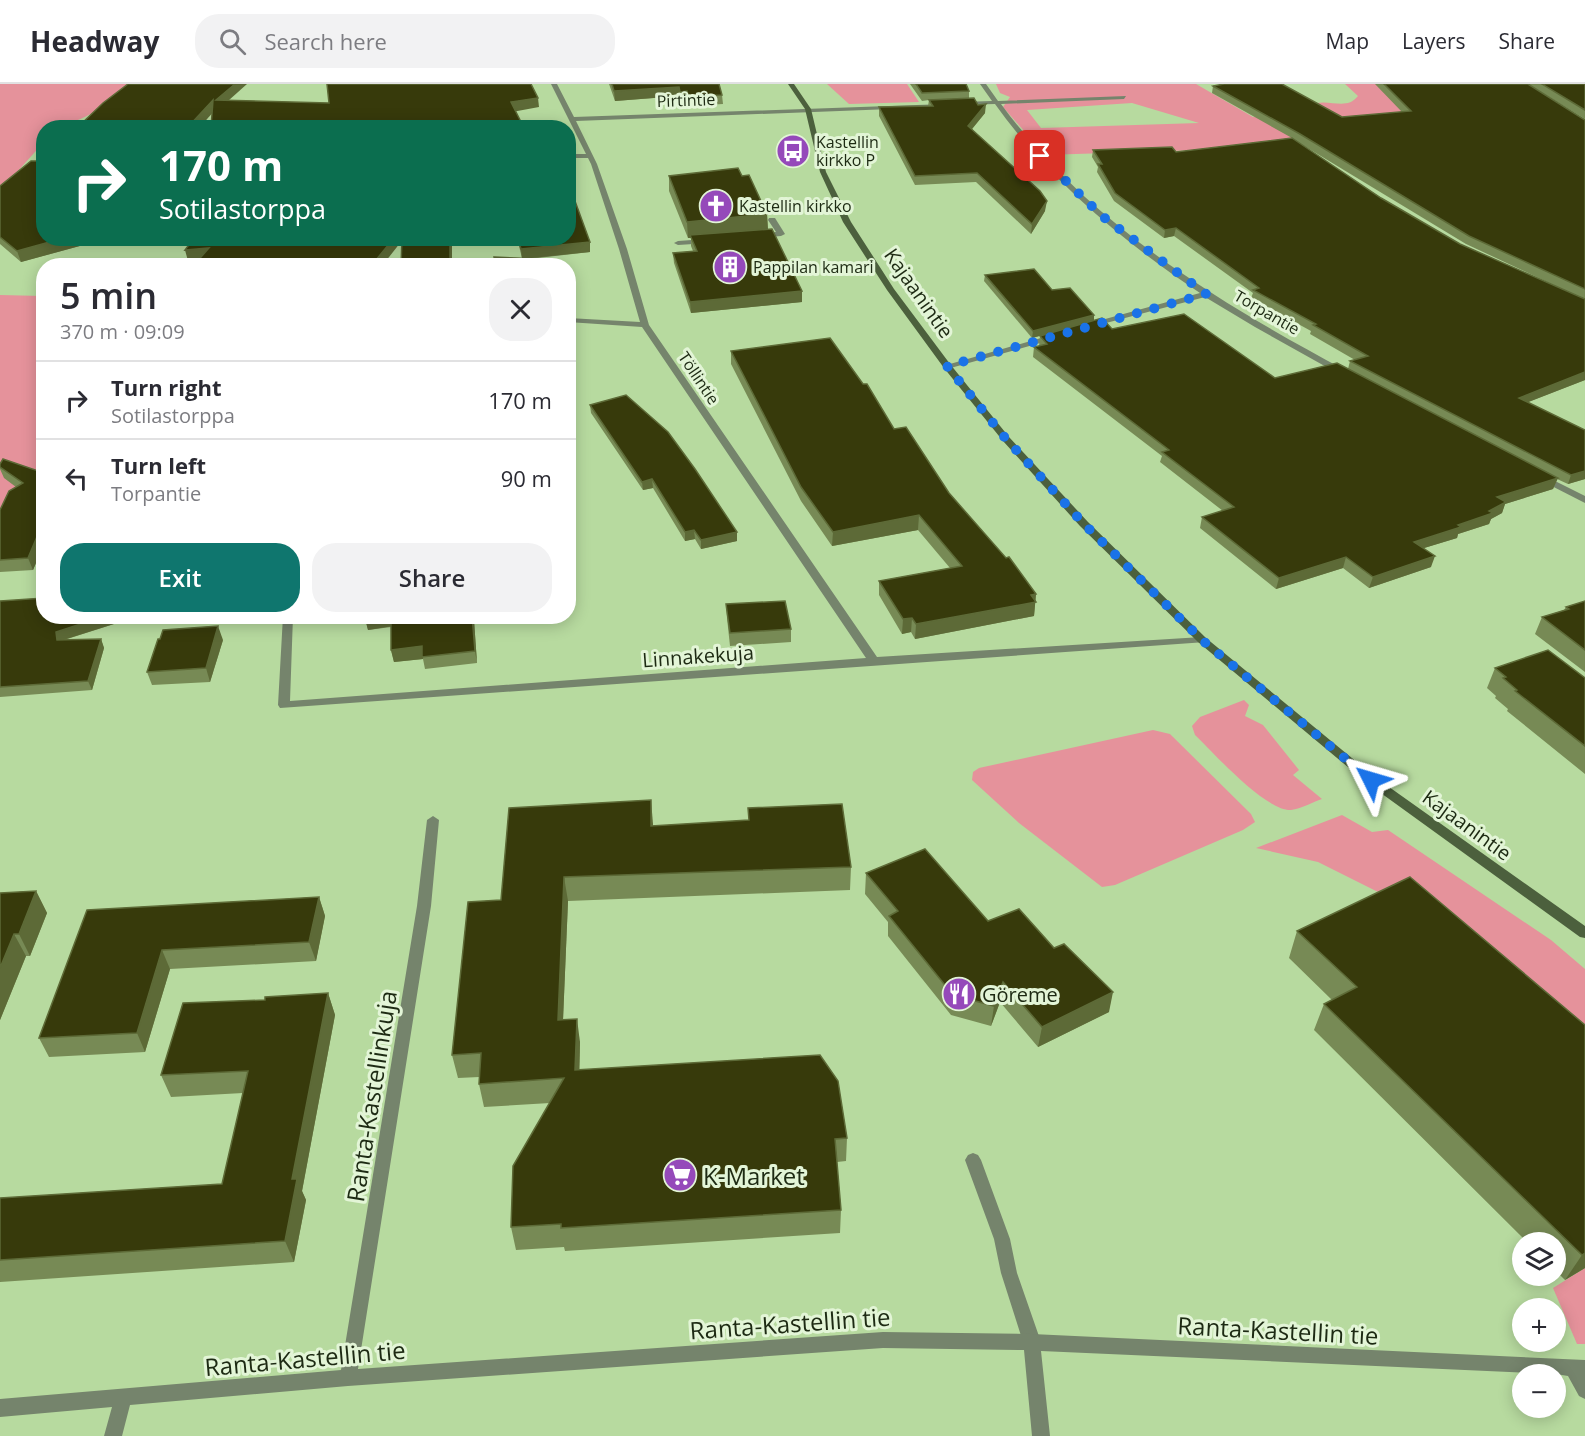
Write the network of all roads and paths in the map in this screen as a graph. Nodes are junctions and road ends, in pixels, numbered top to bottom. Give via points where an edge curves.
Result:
1 (554, 84) edge
2 (791, 84) edge
3 (983, 84) edge
4 (1124, 97) dead end
5 (997, 103) junction
6 (808, 109) junction
7 (572, 119) joint
8 (576, 128) edge
9 (576, 156) edge
10 (588, 156) junction
11 (772, 220) dead end
12 (747, 237) edge
13 (712, 240) edge
14 (678, 243) dead end
15 (1206, 294) junction
16 (576, 321) edge
17 (645, 325) junction
18 (1079, 329) edge
19 (1068, 332) edge
20 (947, 366) junction
21 (1354, 378) edge
22 (1528, 470) edge
23 (1585, 500) edge
24 (288, 624) edge
25 (1202, 640) junction
26 (874, 661) junction
27 (433, 820) dead end
28 (1585, 933) edge
29 (973, 1160) dead end
30 (1032, 1342) junction
31 (1579, 1368) edge
32 (348, 1378) junction
33 (1585, 1390) edge
34 (123, 1397) junction
35 (0, 1408) edge
36 (112, 1436) edge
37 (1041, 1436) edge

1 - 7 street, Töllintie
2 - 6 main road, Kajaanintie
3 - 5 street, Torpantie
4 - 5 street, Pirtintie
5 - 6 street, Pirtintie
5 - 15 street, Torpantie via 1030,145 1089,204
6 - 7 street, Pirtintie
6 - 20 main road, Kajaanintie via 823,172 847,222
8 - 10 street, Töllintie
9 - 10 street
10 - 17 street, Töllintie via 623,249
11 - 12 street via 781,234
13 - 14 street
15 - 18 street
15 - 21 street, Torpantie
16 - 17 street
17 - 26 street, Töllintie
19 - 20 street
20 - 25 main road, Kajaanintie via 1006,439 1084,524
22 - 23 street
24 - 26 street, Linnakekuja via 284,705
25 - 26 street, Linnakekuja
25 - 28 main road, Kajaanintie via 1371,780
27 - 32 street, Ranta-Kastellinkuja via 424,906
29 - 30 street via 1002,1239
30 - 31 street, Ranta-Kastellin tie
30 - 32 street, Ranta-Kastellin tie via 883,1340
30 - 37 street
31 - 33 street
32 - 34 street, Ranta-Kastellin tie
34 - 35 street, Ranta-Kastellin tie
34 - 36 street

